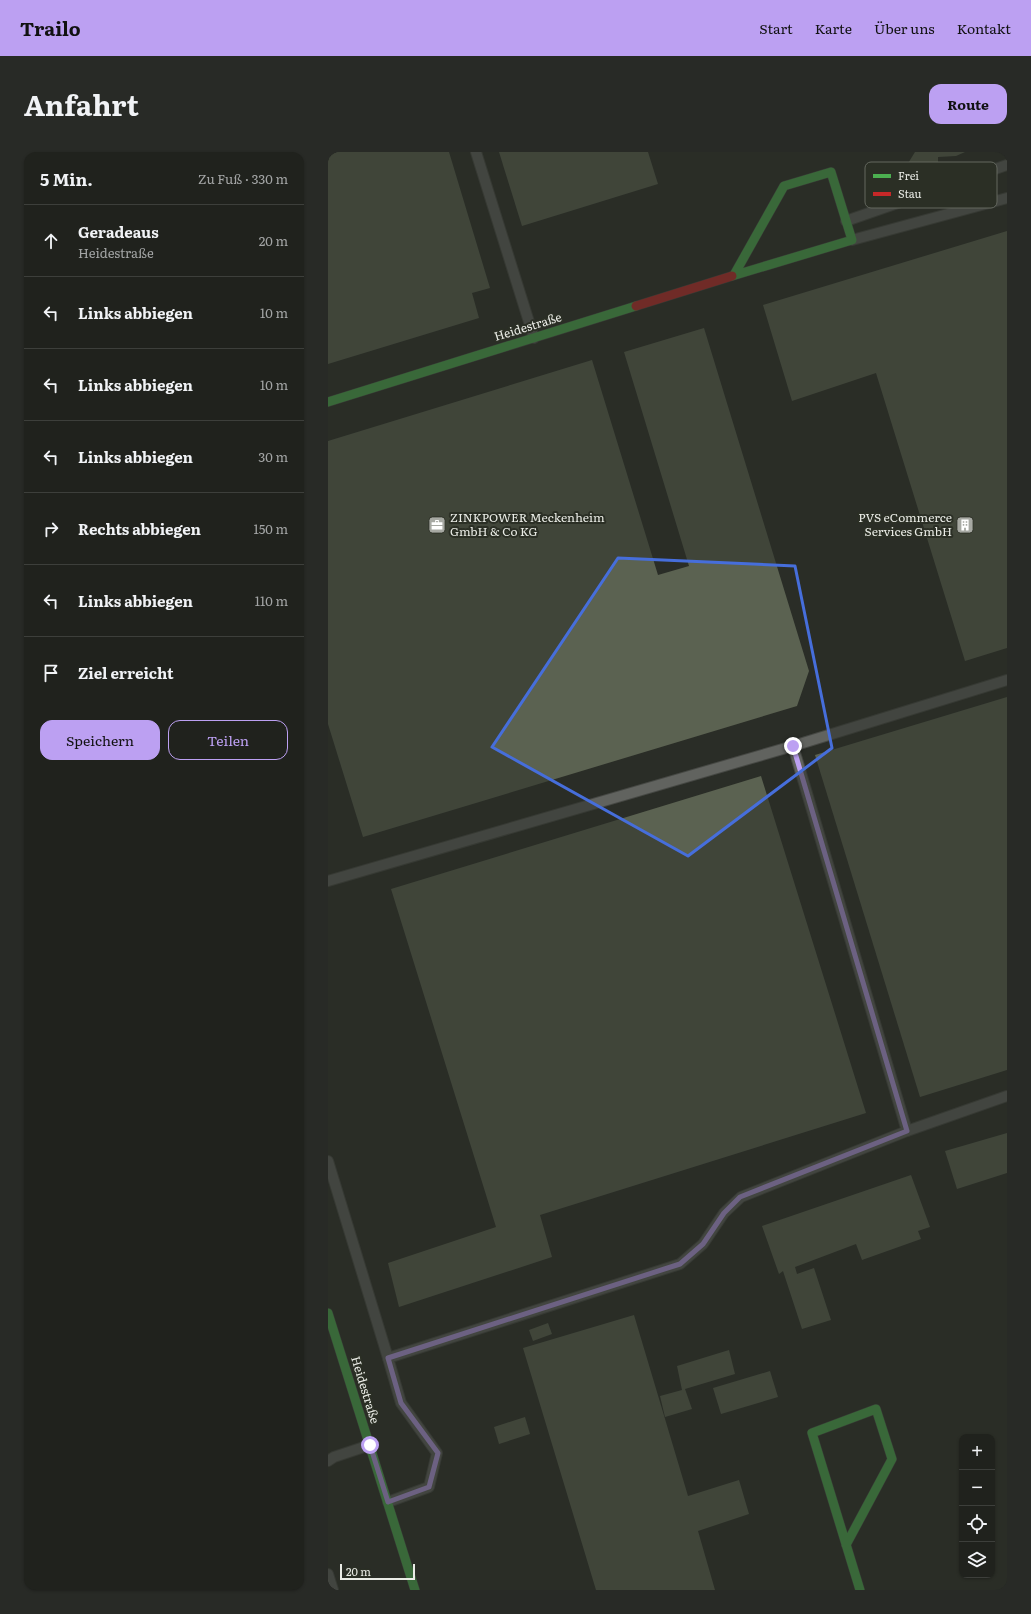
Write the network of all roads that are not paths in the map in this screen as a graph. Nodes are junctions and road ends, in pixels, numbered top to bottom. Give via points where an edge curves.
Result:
1 (476, 152) edge
2 (1007, 165) edge
3 (997, 168) edge
4 (1007, 198) edge
5 (997, 201) edge
6 (883, 208) edge
7 (970, 208) edge
8 (846, 221) junction
9 (852, 240) junction
10 (734, 276) junction
11 (534, 338) junction
12 (328, 402) edge
13 (1007, 680) edge
14 (793, 746) junction
15 (328, 881) edge
16 (1007, 1096) edge
17 (907, 1131) junction
18 (328, 1161) edge
19 (328, 1313) edge
20 (388, 1358) junction
21 (370, 1445) junction
22 (328, 1461) edge
23 (388, 1502) junction
24 (846, 1545) junction
25 (328, 1574) edge
26 (333, 1590) edge
27 (415, 1590) edge
28 (860, 1590) edge

1 - 11 lane
2 - 3 lane
4 - 5 lane
6 - 8 lane
7 - 9 lane
8 - 9 street
8 - 10 street via 831,172 784,186
9 - 10 street, Heidestraße
10 - 11 street, Heidestraße
11 - 12 street, Heidestraße
13 - 14 lane
14 - 15 lane
14 - 17 lane
16 - 17 lane
17 - 20 lane via 740,1197 724,1213 703,1244 680,1264
18 - 20 lane
19 - 21 street, Heidestraße
20 - 23 lane via 401,1403 438,1453 429,1487
21 - 22 lane
21 - 23 street, Heidestraße
23 - 27 street, Heidestraße
24 - 24 street via 812,1433 876,1409 892,1460
24 - 28 street
25 - 26 lane

